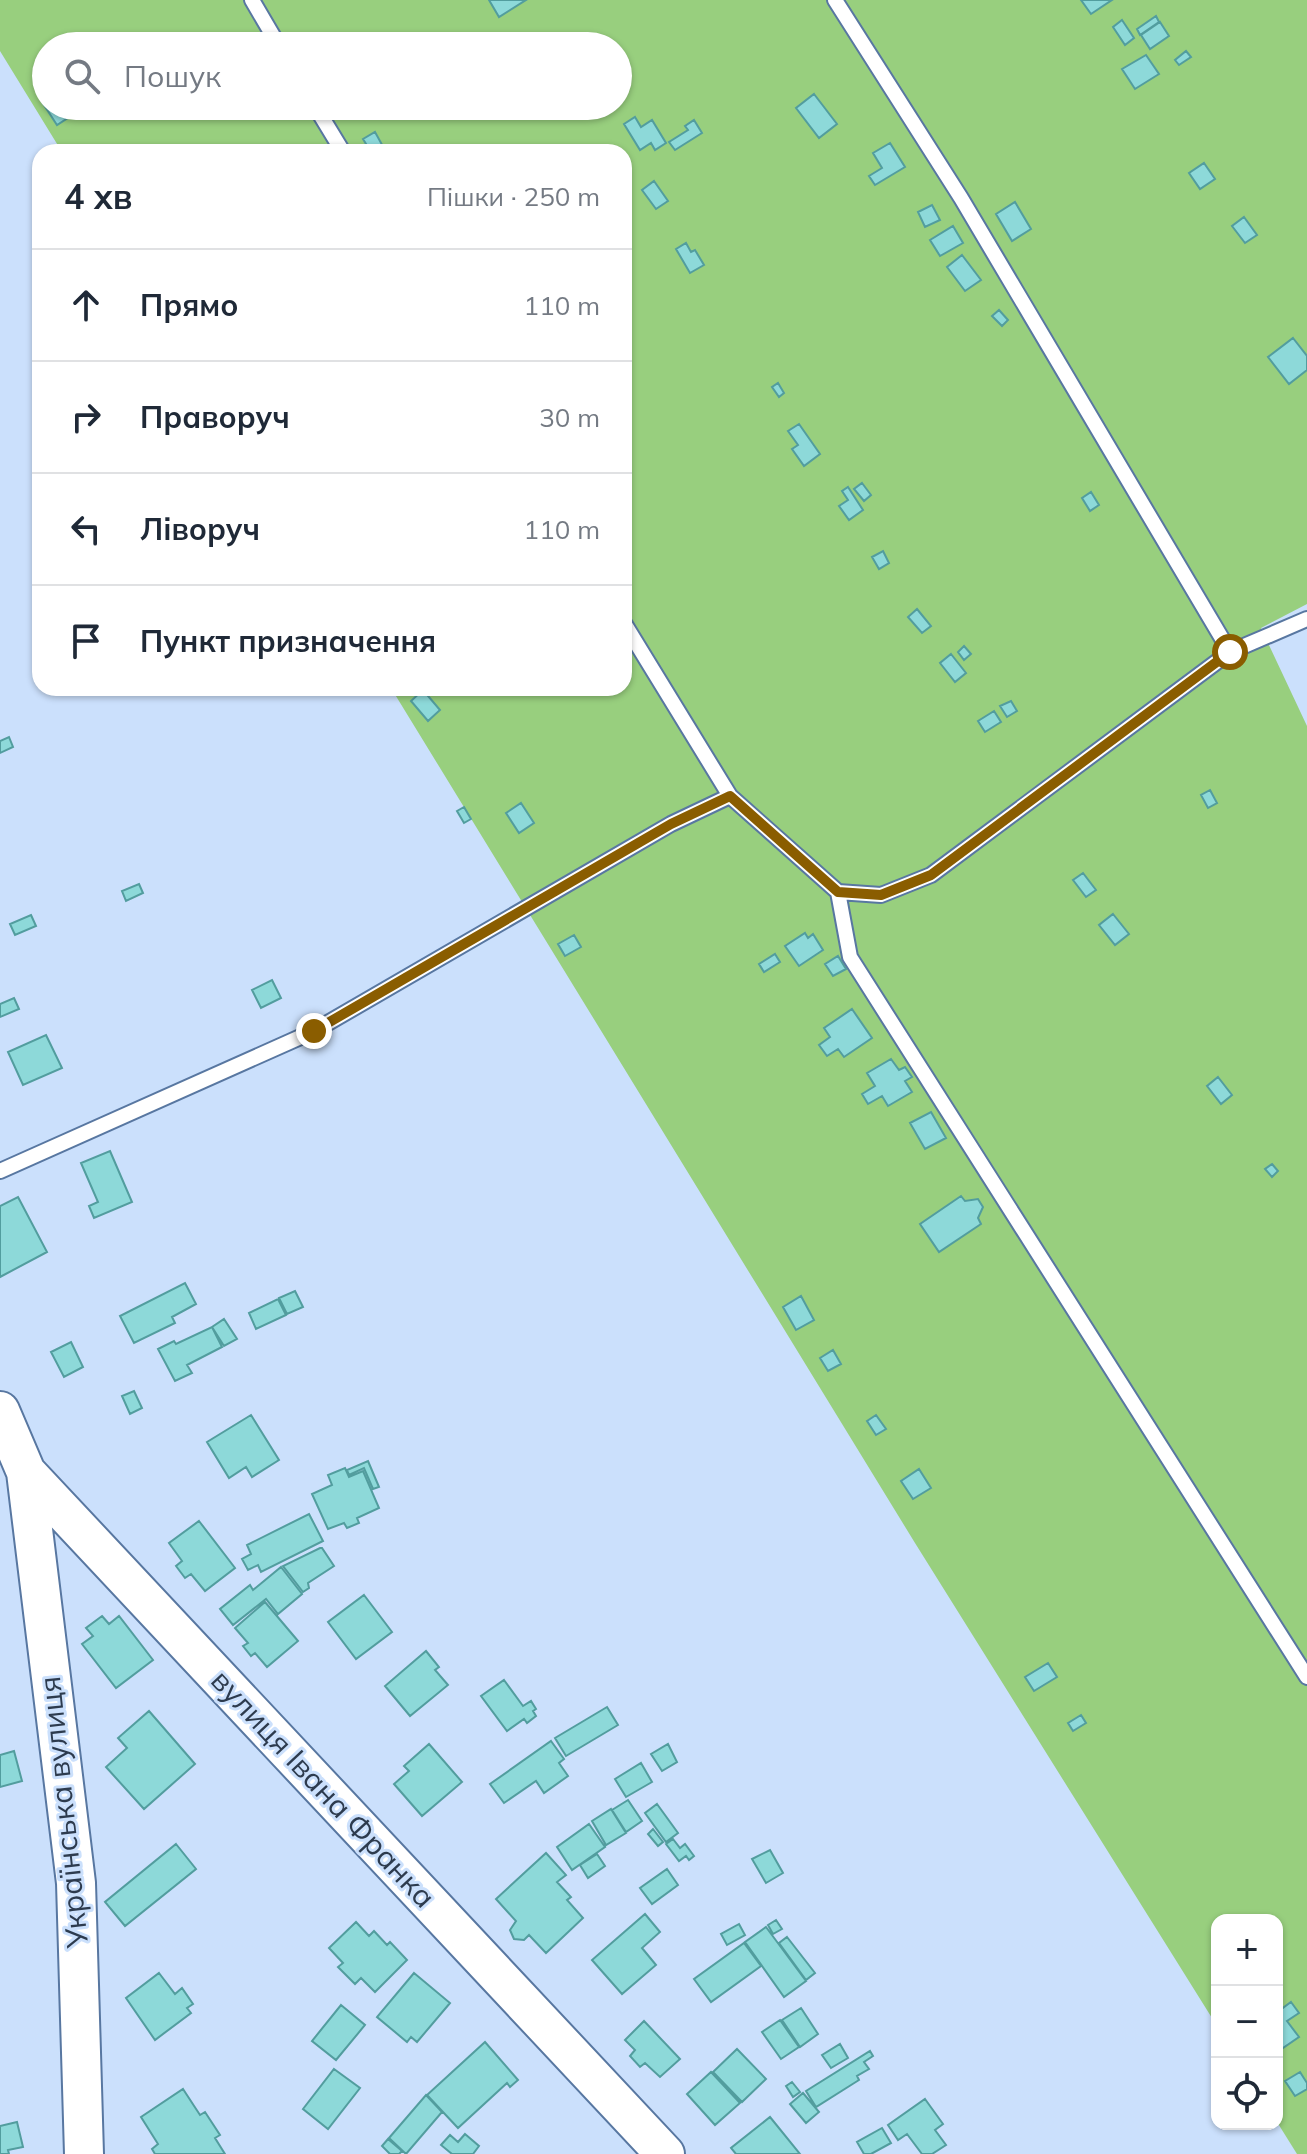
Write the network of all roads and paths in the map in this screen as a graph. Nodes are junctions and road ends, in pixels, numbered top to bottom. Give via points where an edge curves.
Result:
1 (252, 0) edge
2 (835, 0) edge
3 (271, 32) edge
4 (324, 120) edge
5 (338, 144) edge
6 (1307, 619) edge
7 (632, 636) edge
8 (1230, 652) junction
9 (730, 796) junction
10 (838, 892) junction
11 (0, 1171) edge
12 (0, 1411) edge
13 (26, 1472) junction
14 (1307, 1677) edge
15 (84, 2154) edge
16 (665, 2154) edge

1 - 3 lane
2 - 8 lane via 961,198
4 - 5 lane
6 - 8 lane
7 - 9 lane
8 - 10 lane via 931,875 881,895
9 - 10 lane
9 - 11 lane via 671,824 314,1031
10 - 14 lane via 850,957
12 - 13 street, вулиця Івана Франка
13 - 15 street, Українська вулиця via 76,1883
13 - 16 street, вулиця Івана Франка

